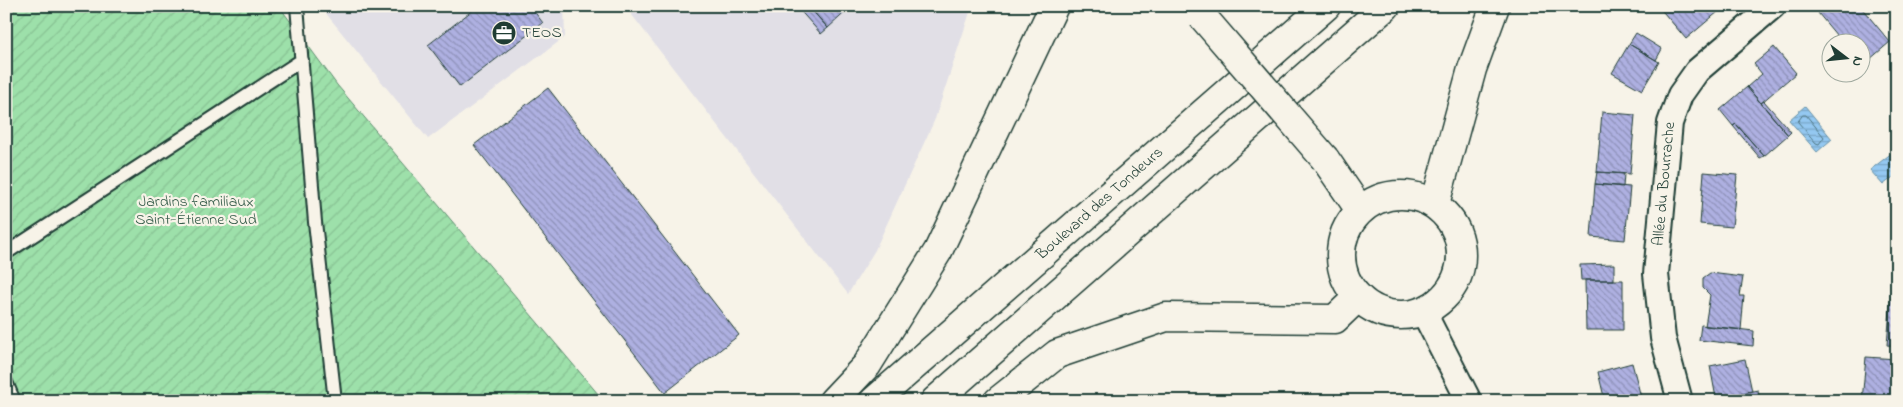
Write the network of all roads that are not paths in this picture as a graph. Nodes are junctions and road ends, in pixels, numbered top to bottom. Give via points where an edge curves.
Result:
1 (297, 6) edge
2 (1054, 6) edge
3 (1326, 6) edge
4 (1386, 6) edge
5 (1495, 6) edge
6 (1773, 6) edge
7 (1198, 11) edge
8 (302, 60) junction
9 (1435, 204) junction
10 (1360, 210) junction
11 (6, 253) edge
12 (1358, 297) junction
13 (1423, 311) junction
14 (6, 382) edge
15 (14, 401) edge
16 (335, 401) edge
17 (833, 401) edge
18 (874, 401) edge
19 (934, 401) edge
20 (998, 401) edge
21 (1469, 401) edge
22 (1680, 401) edge

1 - 8 lane
2 - 17 main road via 938,251 867,365
3 - 18 main road, Boulevard des Tondeurs
4 - 19 main road
5 - 9 main road via 1472,69
6 - 22 street, Allée du Bourrache via 1697,70 1680,95 1670,123 1657,283 1663,338
7 - 10 main road, bridge via 1324,159
8 - 11 lane
8 - 16 lane via 315,222
9 - 10 main road via 1416,196 1399,194 1378,198
9 - 13 main road via 1457,230 1461,264 1448,294
10 - 12 main road via 1344,234 1340,255 1350,287
12 - 13 main road via 1375,310 1386,313 1407,315
12 - 20 main road via 1335,319 1166,318 1057,354
13 - 21 street
14 - 15 lane

